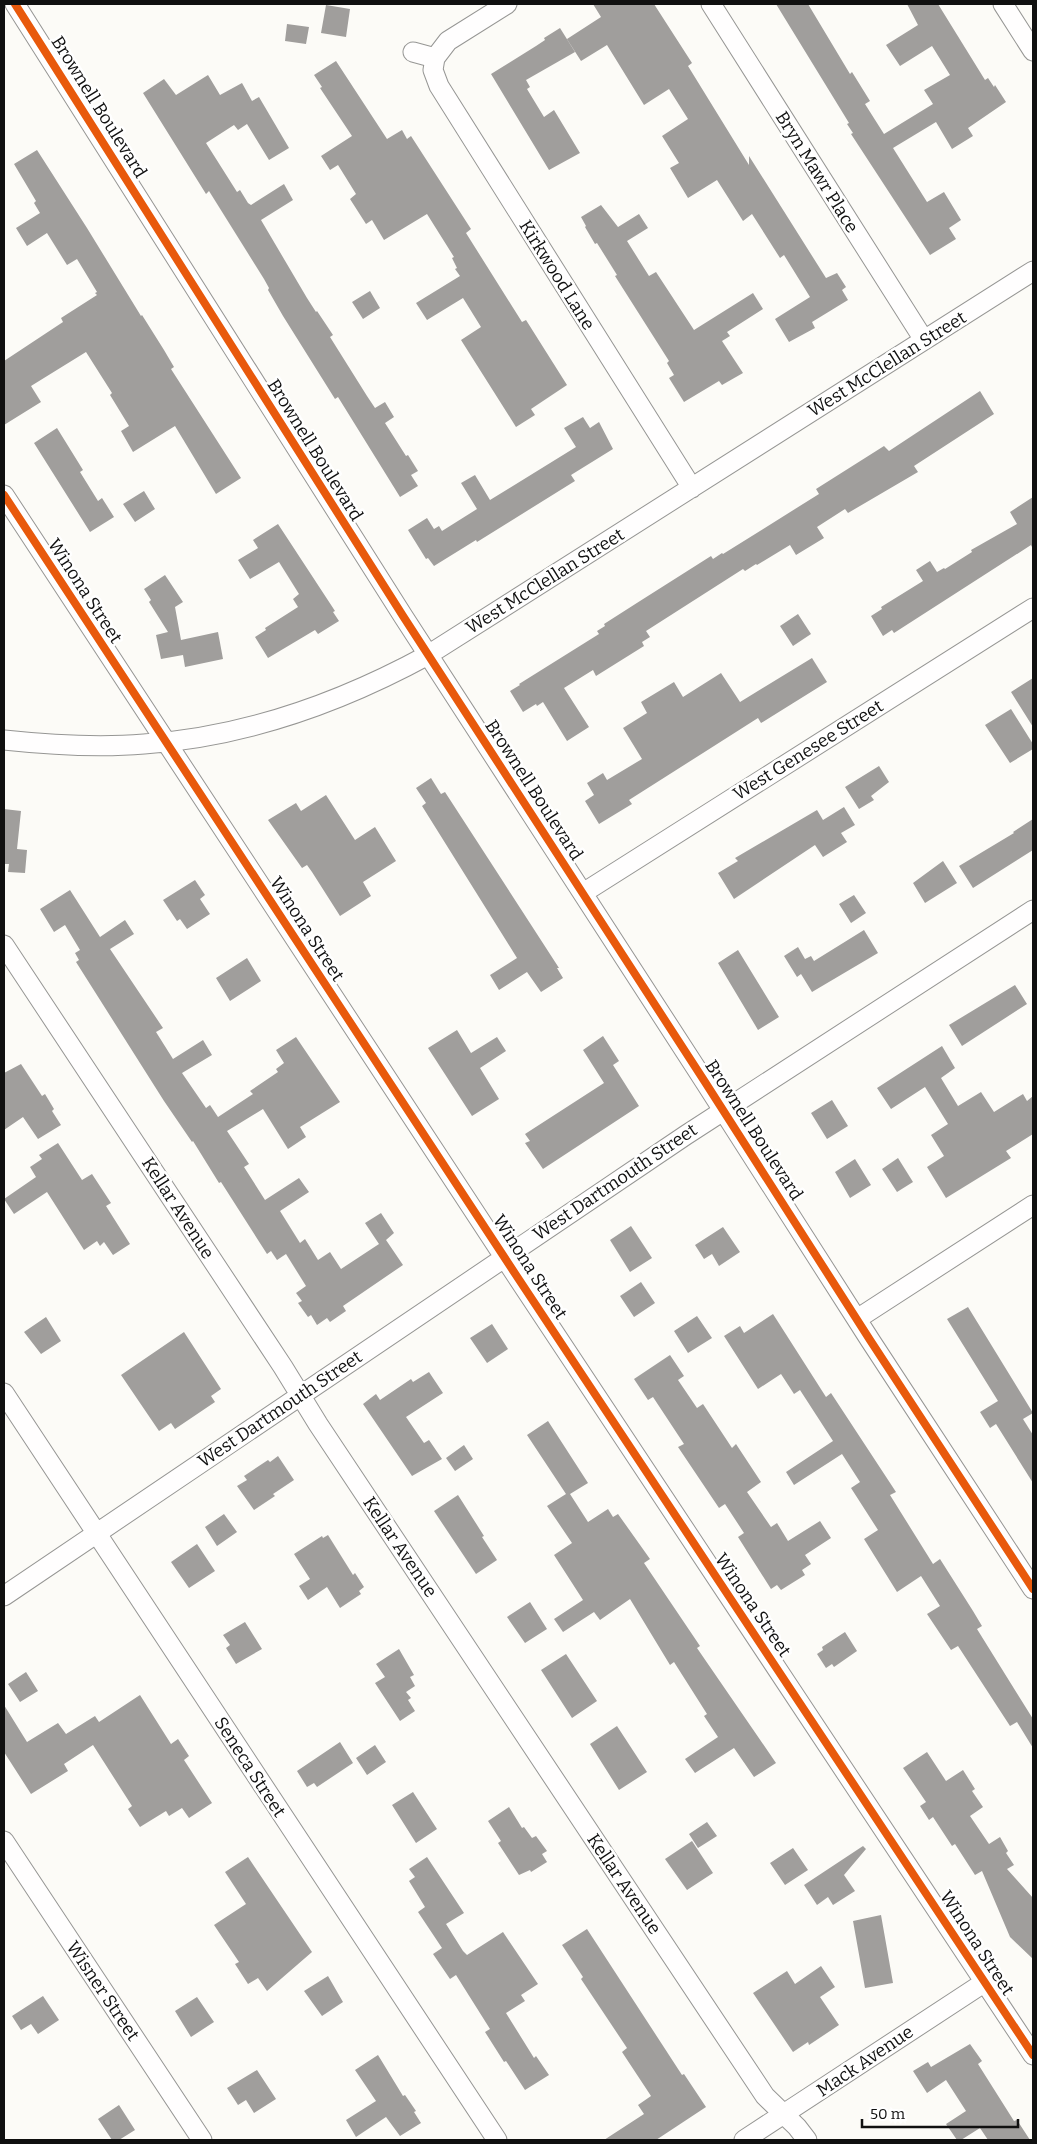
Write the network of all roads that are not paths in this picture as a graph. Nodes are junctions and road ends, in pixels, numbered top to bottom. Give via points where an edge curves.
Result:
1 (15, 4) edge
2 (507, 4) edge
3 (711, 4) edge
4 (1004, 4) edge
5 (1033, 51) edge
6 (413, 52) dead end
7 (435, 58) junction
8 (1033, 271) edge
9 (924, 340) junction
10 (692, 488) junction
11 (4, 495) edge
12 (1033, 608) edge
13 (428, 654) junction
14 (4, 740) edge
15 (166, 742) junction
16 (583, 893) junction
17 (1033, 910) edge
18 (4, 945) edge
19 (724, 1111) junction
20 (1033, 1205) edge
21 (505, 1257) junction
22 (857, 1319) junction
23 (4, 1393) edge
24 (300, 1395) junction
25 (96, 1534) junction
26 (1033, 1589) edge
27 (4, 1596) edge
28 (4, 1841) edge
29 (985, 1982) junction
30 (1033, 2055) edge
31 (784, 2114) junction
32 (202, 2140) edge
33 (497, 2140) edge
34 (744, 2140) edge
35 (808, 2140) edge

1 - 13 street, Brownell Boulevard
2 - 7 street via 448,41
3 - 9 street, Bryn Mawr Place
4 - 5 street
6 - 7 street
7 - 10 street, Kirkwood Lane via 433,70 439,86
8 - 9 street, West McClellan Street
9 - 10 street, West McClellan Street
10 - 13 street, West McClellan Street
11 - 15 street, Winona Street
12 - 16 street, West Genesee Street
13 - 15 street, West McClellan Street via 347,695 300,712 240,729
13 - 16 street, Brownell Boulevard
14 - 15 street, West McClellan Street via 84,746
15 - 21 street, Winona Street
16 - 19 street, Brownell Boulevard
17 - 19 street, West Dartmouth Street
18 - 24 street, Kellar Avenue
19 - 21 street, West Dartmouth Street
19 - 22 street, Brownell Boulevard
20 - 22 street
21 - 24 street, West Dartmouth Street
21 - 29 street, Winona Street
22 - 26 street, Brownell Boulevard
23 - 25 street, Seneca Street
24 - 25 street, West Dartmouth Street
24 - 31 street, Kellar Avenue via 765,2096
25 - 27 street, West Dartmouth Street
25 - 33 street, Seneca Street
28 - 32 street, Wisner Street
29 - 30 street, Winona Street
29 - 31 street, Mack Avenue
31 - 34 street, Mack Avenue
31 - 35 street, Kellar Avenue

